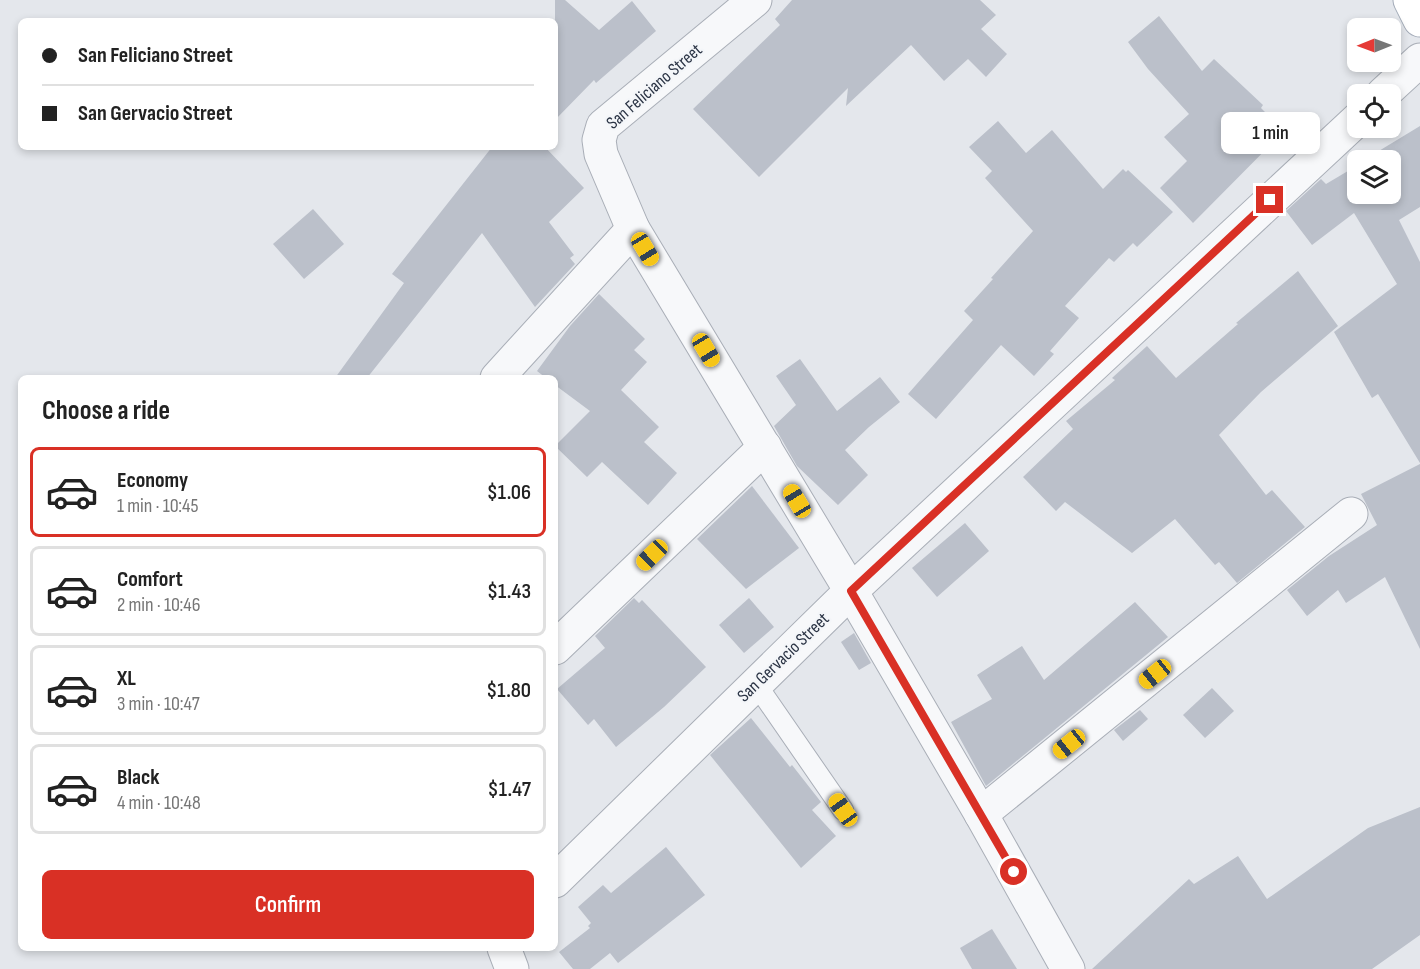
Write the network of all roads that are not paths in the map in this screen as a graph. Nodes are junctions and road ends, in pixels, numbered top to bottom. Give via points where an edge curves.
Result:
1 (755, 0) edge
2 (1410, 0) edge
3 (1420, 20) edge
4 (1420, 60) edge
5 (1394, 84) edge
6 (1347, 128) edge
7 (633, 229) junction
8 (500, 375) edge
9 (765, 447) junction
10 (1351, 514) dead end
11 (851, 591) junction
12 (558, 645) edge
13 (756, 684) junction
14 (843, 810) dead end
15 (981, 814) junction
16 (558, 878) edge
17 (505, 951) edge
18 (512, 969) edge
19 (1068, 969) edge

1 - 7 street, San Feliciano Street via 603,126 601,154
2 - 3 main road
4 - 5 street
6 - 11 street, San Gervacio Street
7 - 8 street
7 - 9 street, San Feliciano Street
9 - 11 street, San Feliciano Street
9 - 12 street
10 - 15 street
11 - 13 street, San Gervacio Street
11 - 15 street, San Feliciano Street
13 - 14 lane
13 - 16 street, San Gervacio Street
15 - 19 street, San Feliciano Street
17 - 18 street

